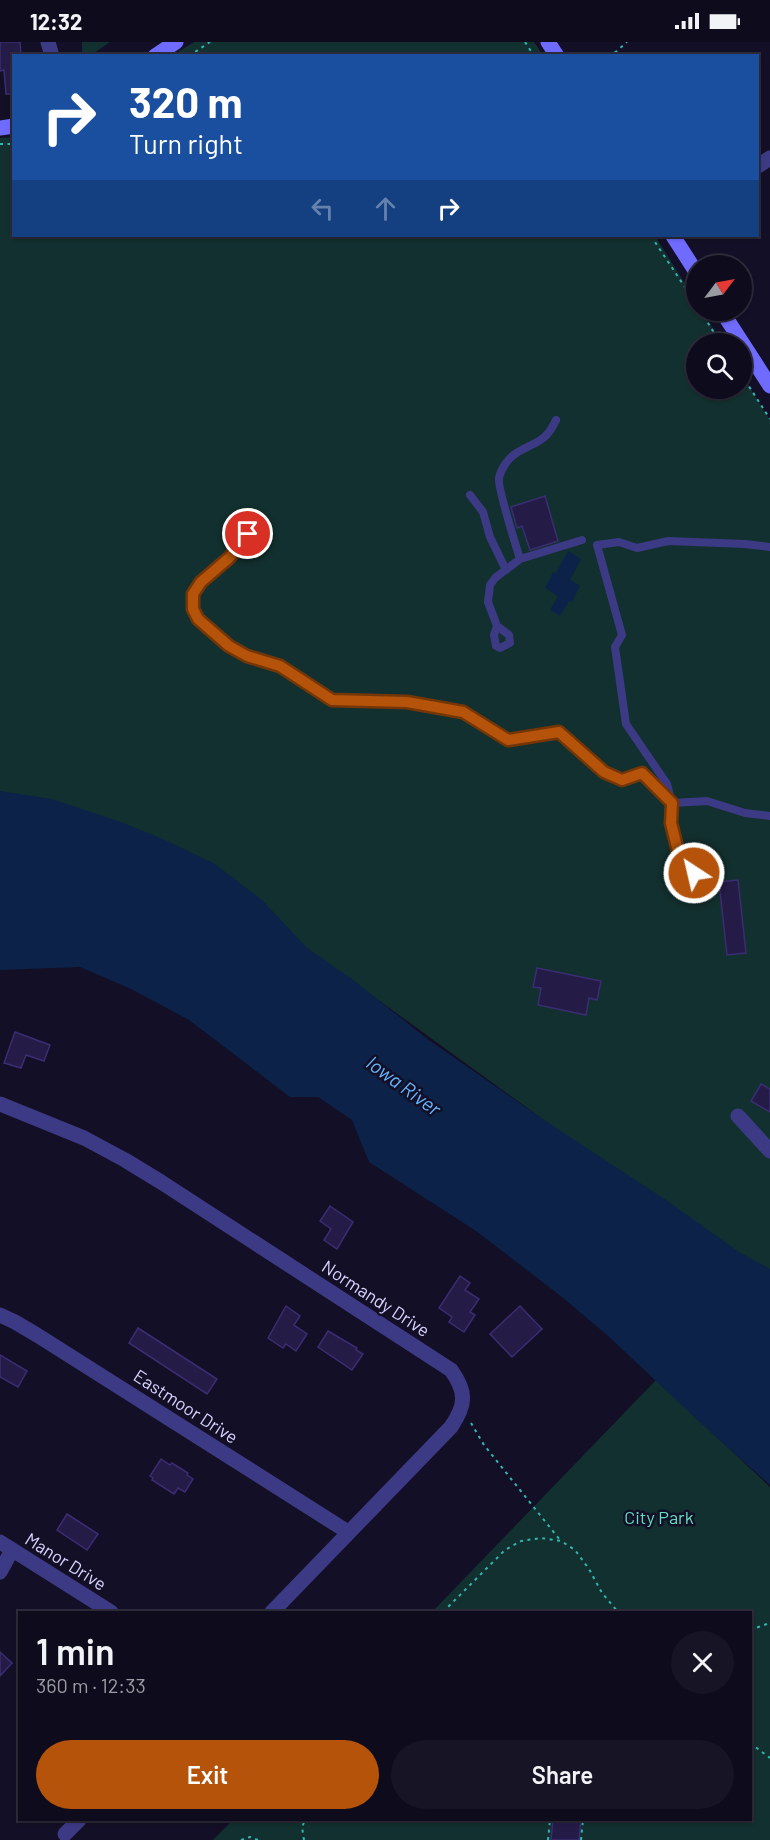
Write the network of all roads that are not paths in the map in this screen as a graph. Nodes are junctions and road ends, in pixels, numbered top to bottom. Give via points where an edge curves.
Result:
1 (176, 42) edge
2 (158, 54) edge
3 (674, 237) edge
4 (686, 256) edge
5 (728, 321) edge
6 (770, 386) edge
7 (556, 420) dead end
8 (470, 495) dead end
9 (248, 534) dead end
10 (582, 540) dead end
11 (770, 547) edge
12 (520, 560) junction
13 (506, 570) junction
14 (497, 626) dead end
15 (672, 803) junction
16 (770, 816) edge
17 (712, 881) dead end
18 (0, 1104) edge
19 (738, 1116) dead end
20 (770, 1151) edge
21 (0, 1316) edge
22 (348, 1532) junction
23 (6, 1546) edge
24 (0, 1572) edge
25 (109, 1611) edge
26 (273, 1611) edge
27 (78, 1821) edge
28 (65, 1834) dead end

1 - 2 street
3 - 4 street
5 - 6 street
7 - 12 lane via 540,441 516,453 503,467 498,480
8 - 13 lane via 483,512
9 - 15 lane via 193,594 198,619 229,646 280,666 332,700 407,702 463,712 508,740 559,732 604,772 622,780 642,773
10 - 12 lane
11 - 15 lane via 668,541 637,548 619,542 597,545 622,635 615,647 626,724 666,784
12 - 13 lane
13 - 14 lane via 490,585 488,602
15 - 16 lane via 707,801
15 - 17 lane via 671,823 679,855 694,873
18 - 22 street, Normandy Drive via 84,1138 134,1166 451,1370 463,1393 463,1403 451,1427
19 - 20 street
21 - 22 street, Eastmoor Drive via 37,1335
22 - 26 street, Normandy Drive
23 - 24 street
23 - 25 street, Manor Drive
27 - 28 street

